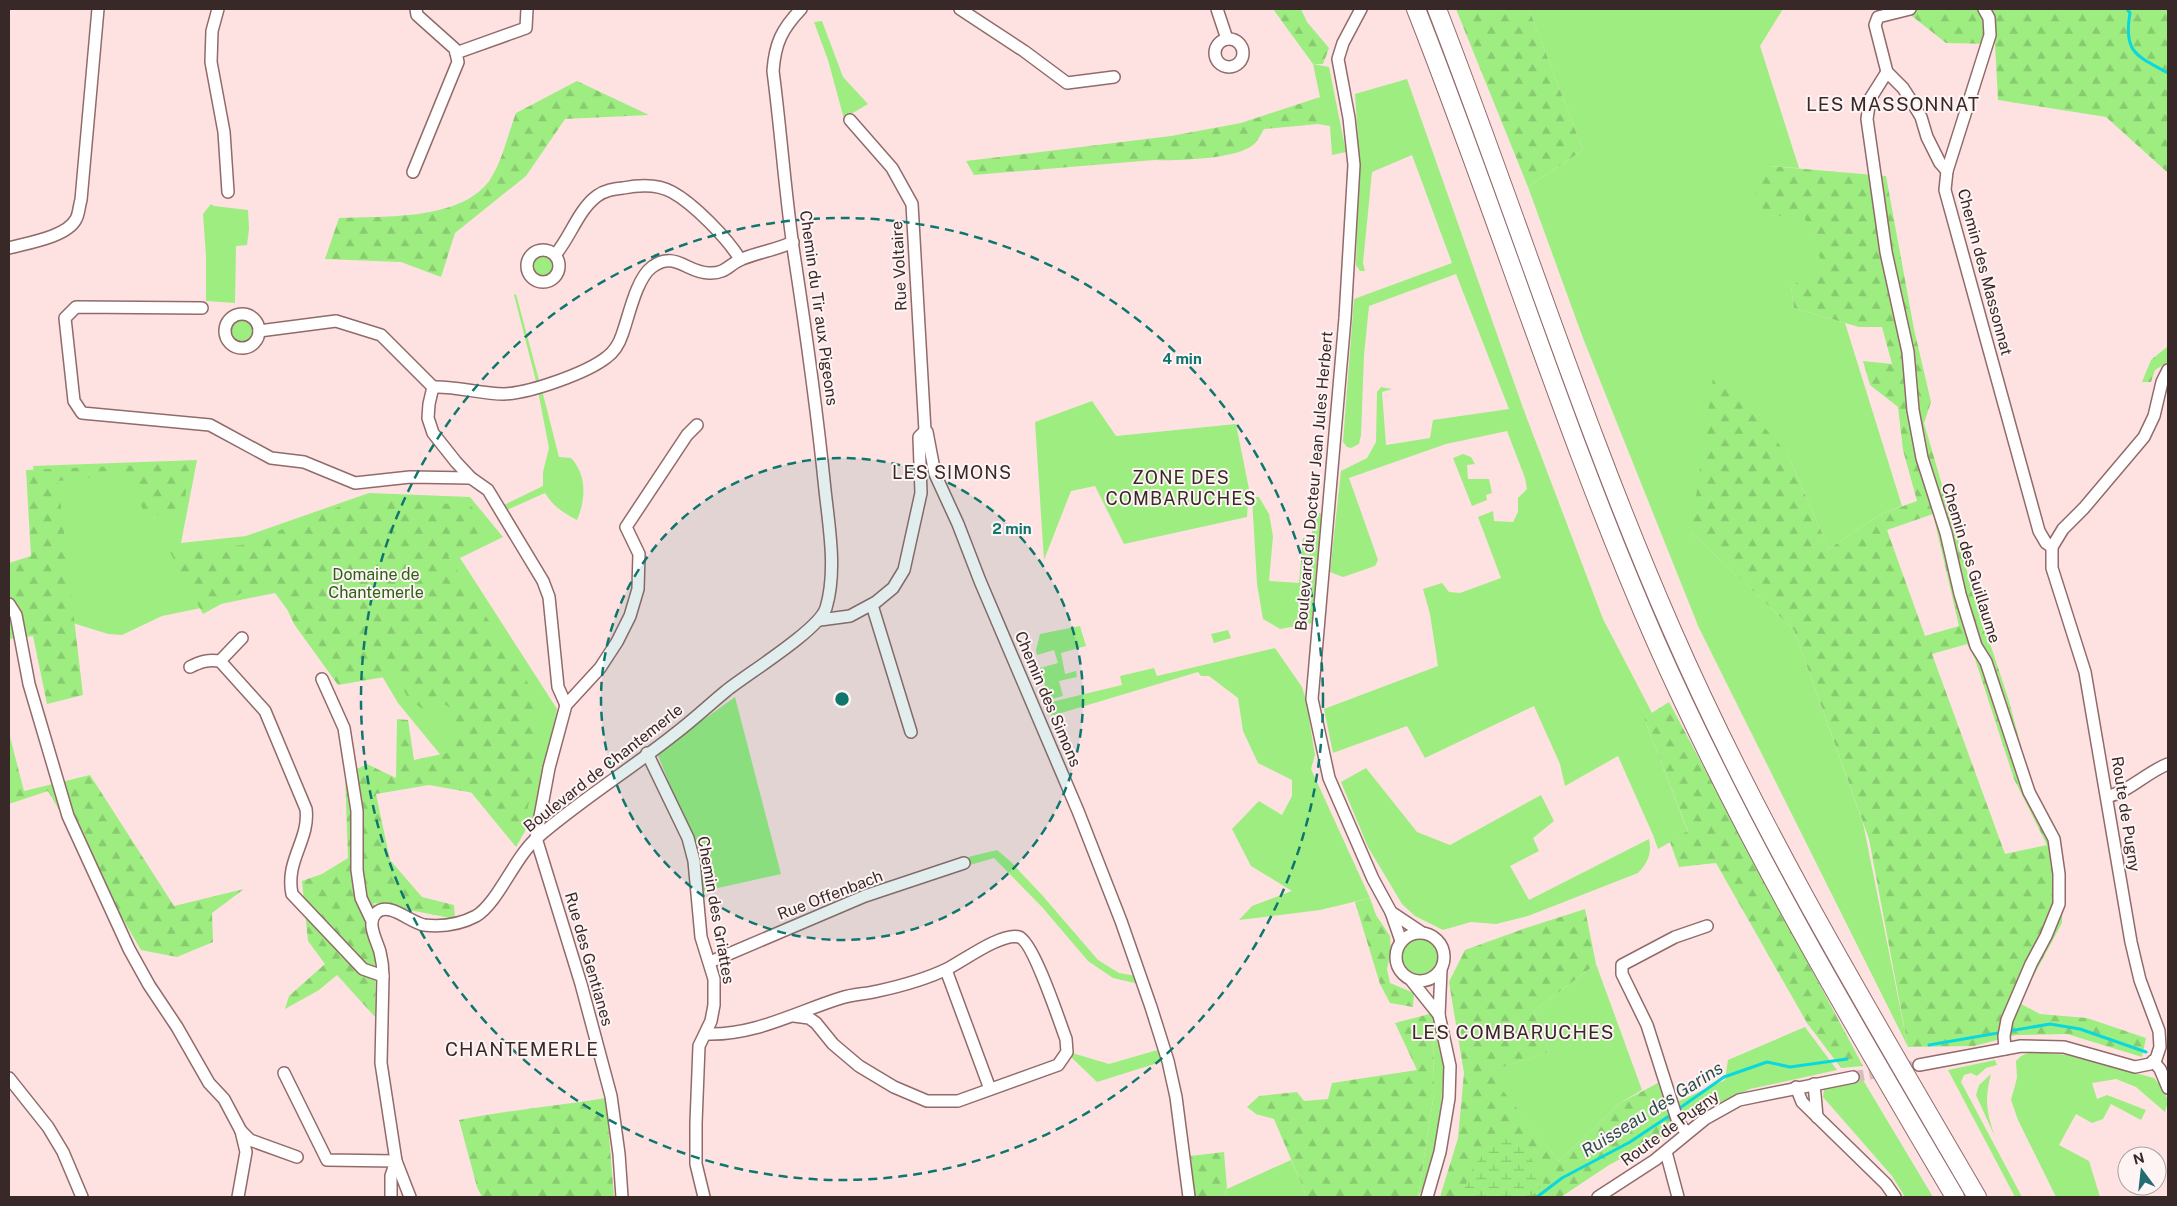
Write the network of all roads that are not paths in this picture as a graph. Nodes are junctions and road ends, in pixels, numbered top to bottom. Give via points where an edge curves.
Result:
1 (98, 9) edge
2 (218, 9) edge
3 (416, 9) edge
4 (527, 9) edge
5 (801, 9) edge
6 (960, 9) edge
7 (1217, 9) edge
8 (1361, 9) edge
9 (1416, 9) edge
10 (1437, 9) edge
11 (1910, 9) edge
12 (1984, 9) edge
13 (1227, 39) dead end
14 (456, 53) junction
15 (1887, 72) junction
16 (1114, 77) dead end
17 (850, 120) dead end
18 (1947, 170) junction
19 (413, 172) dead end
20 (228, 192) dead end
21 (793, 246) junction
22 (9, 248) edge
23 (555, 255) dead end
24 (740, 259) junction
25 (202, 308) dead end
26 (259, 330) dead end
27 (2168, 370) edge
28 (433, 387) junction
29 (697, 425) dead end
30 (925, 431) junction
31 (471, 478) junction
32 (2035, 516) junction
33 (2057, 536) junction
34 (2052, 547) junction
35 (9, 604) edge
36 (872, 605) junction
37 (826, 609) junction
38 (845, 618) junction
39 (820, 620) junction
40 (242, 638) dead end
41 (220, 661) junction
42 (190, 668) dead end
43 (322, 679) dead end
44 (566, 705) junction
45 (911, 732) dead end
46 (647, 753) junction
47 (2168, 764) edge
48 (2107, 797) junction
49 (536, 838) junction
50 (964, 863) dead end
51 (1391, 912) junction
52 (371, 920) junction
53 (1707, 926) dead end
54 (1421, 932) junction
55 (1401, 941) junction
56 (710, 962) junction
57 (383, 970) junction
58 (946, 970) junction
59 (1441, 970) junction
60 (1411, 980) junction
61 (823, 1005) junction
62 (1439, 1015) junction
63 (794, 1016) junction
64 (711, 1021) junction
65 (816, 1023) junction
66 (2164, 1029) edge
67 (743, 1032) junction
68 (706, 1034) junction
69 (2005, 1049) junction
70 (2153, 1061) junction
71 (1919, 1065) tunnel mouth
72 (284, 1073) dead end
73 (1854, 1077) tunnel mouth
74 (9, 1078) edge
75 (1814, 1084) junction
76 (1796, 1087) junction
77 (2168, 1088) edge
78 (990, 1089) junction
79 (1817, 1117) junction
80 (241, 1131) junction
81 (1687, 1134) junction
82 (1666, 1152) junction
83 (297, 1157) dead end
84 (396, 1161) junction
85 (82, 1197) edge
86 (238, 1197) edge
87 (391, 1197) edge
88 (410, 1197) edge
89 (622, 1197) edge
90 (704, 1197) edge
91 (1189, 1197) edge
92 (1427, 1197) edge
93 (1598, 1197) edge
94 (1678, 1197) edge
95 (1894, 1197) edge
96 (1955, 1197) edge
97 (1977, 1197) edge

1 - 22 street via 81,200 76,219 58,234
2 - 20 street via 212,31 211,62 224,132
3 - 14 street via 417,15
4 - 14 street via 526,28
5 - 21 street, Chemin du Tir aux Pigeons via 787,24 775,48 773,71
6 - 16 street via 1067,83
7 - 13 street
8 - 51 street, Boulevard du Docteur Jean Jules Herbert via 1338,59 1354,165 1345,318 1312,699 1329,778
9 - 96 highway via 1582,458 1656,642 1758,852
10 - 97 highway via 1607,470 1646,571 1703,699 1809,907
11 - 15 street via 1878,18 1875,25
12 - 18 street, Chemin des Massonnat via 1989,18 1990,35
14 - 19 street via 458,62
15 - 18 street via 1912,102 1940,163
15 - 69 street, Chemin des Guillaume via 1870,99 1867,119 1886,252 1908,352 1913,410 1922,458 1976,646 1986,662 2029,792 2056,849 2059,904 2005,1031
17 - 30 street, Rue Voltaire via 892,168 912,204
18 - 32 street, Chemin des Massonnat via 1945,190
21 - 24 street
21 - 37 street, Chemin du Tir aux Pigeons via 830,542
23 - 24 street via 597,196 609,190 646,186 672,192 698,212 732,246
24 - 28 street via 726,271 708,274 679,261 666,260 652,267 637,289 618,345 608,357 590,367 539,387 513,393
25 - 31 street via 76,307 66,318 74,401 82,413 210,425 270,458 304,462 356,483 410,477
26 - 28 street via 336,321 381,335
27 - 33 street, Route de Pugny via 2144,437
28 - 31 street via 428,418 433,433
29 - 44 street via 654,482 626,527 639,554 638,589 630,616 600,668
30 - 36 street via 918,442 920,493 904,570 893,588
30 - 91 street, Chemin des Simons via 929,435 935,474 1081,820 1144,986 1176,1097
31 - 44 street via 488,490 543,581 549,597 558,688
32 - 33 street, Chemin des Massonnat via 2044,528
32 - 34 street, Chemin des Massonnat via 2042,538
33 - 34 street, Route de Pugny
34 - 48 street, Route de Pugny via 2052,568 2085,672
35 - 80 street via 16,615 29,684 66,804 141,971 209,1083 224,1099
36 - 38 street
36 - 45 street
37 - 38 street
37 - 39 street, Chemin du Tir aux Pigeons
38 - 39 street
39 - 46 street, Boulevard de Chantemerle
40 - 41 street
41 - 42 street via 200,662
41 - 57 street via 265,711 306,809 308,822 290,869 292,894 363,969
43 - 52 street via 344,728 357,811 357,870 361,898
44 - 49 street via 549,768
46 - 49 street, Boulevard de Chantemerle
46 - 56 street, Chemin des Griattes via 688,838 694,862 701,937
47 - 48 street via 2118,794
48 - 66 street, Route de Pugny via 2136,965
49 - 52 street, Boulevard de Chantemerle via 480,914 460,924 424,925 388,909 381,910
49 - 89 street, Rue des Gentianes via 609,1089 620,1154
50 - 56 street, Rue Offenbach via 865,896
51 - 54 street, Boulevard du Docteur Jean Jules Herbert
51 - 55 street
52 - 57 street
53 - 81 street via 1674,938 1622,965 1622,974 1648,1025 1672,1107
54 - 55 street
54 - 59 street via 1436,938 1441,944 1445,958
55 - 60 street via 1396,960 1401,972
56 - 64 street, Chemin des Griattes via 714,979
57 - 84 street via 381,1063
58 - 61 street via 908,984 843,997
58 - 78 street
58 - 78 street via 996,942 1010,936 1020,937 1027,942 1034,957 1066,1040 1067,1052 1058,1065
59 - 60 street via 1431,979
59 - 62 street
60 - 62 street
61 - 63 street
61 - 65 street
62 - 92 street via 1450,1066 1449,1098 1440,1152
63 - 65 street via 810,1018
63 - 67 street
64 - 67 street
64 - 68 street, Chemin des Griattes
65 - 78 street via 833,1044 859,1066 894,1087 928,1101 958,1101
66 - 70 street, Route de Pugny via 2159,1053
67 - 68 street
68 - 90 street, Chemin des Griattes via 699,1046 696,1123 696,1164
69 - 70 street via 2064,1047 2135,1067
69 - 71 street
70 - 77 street
72 - 84 street via 328,1160
73 - 75 street, Route de Pugny
74 - 85 street via 48,1127 63,1152
75 - 76 street, Route de Pugny
75 - 79 street
76 - 79 street via 1802,1102
76 - 81 street, Route de Pugny via 1739,1100 1723,1107
79 - 95 street via 1886,1184
80 - 83 street via 250,1140
80 - 86 street via 246,1152
81 - 82 street, Route de Pugny
82 - 93 street, Route de Pugny
82 - 94 street
84 - 87 street via 391,1176
84 - 88 street

